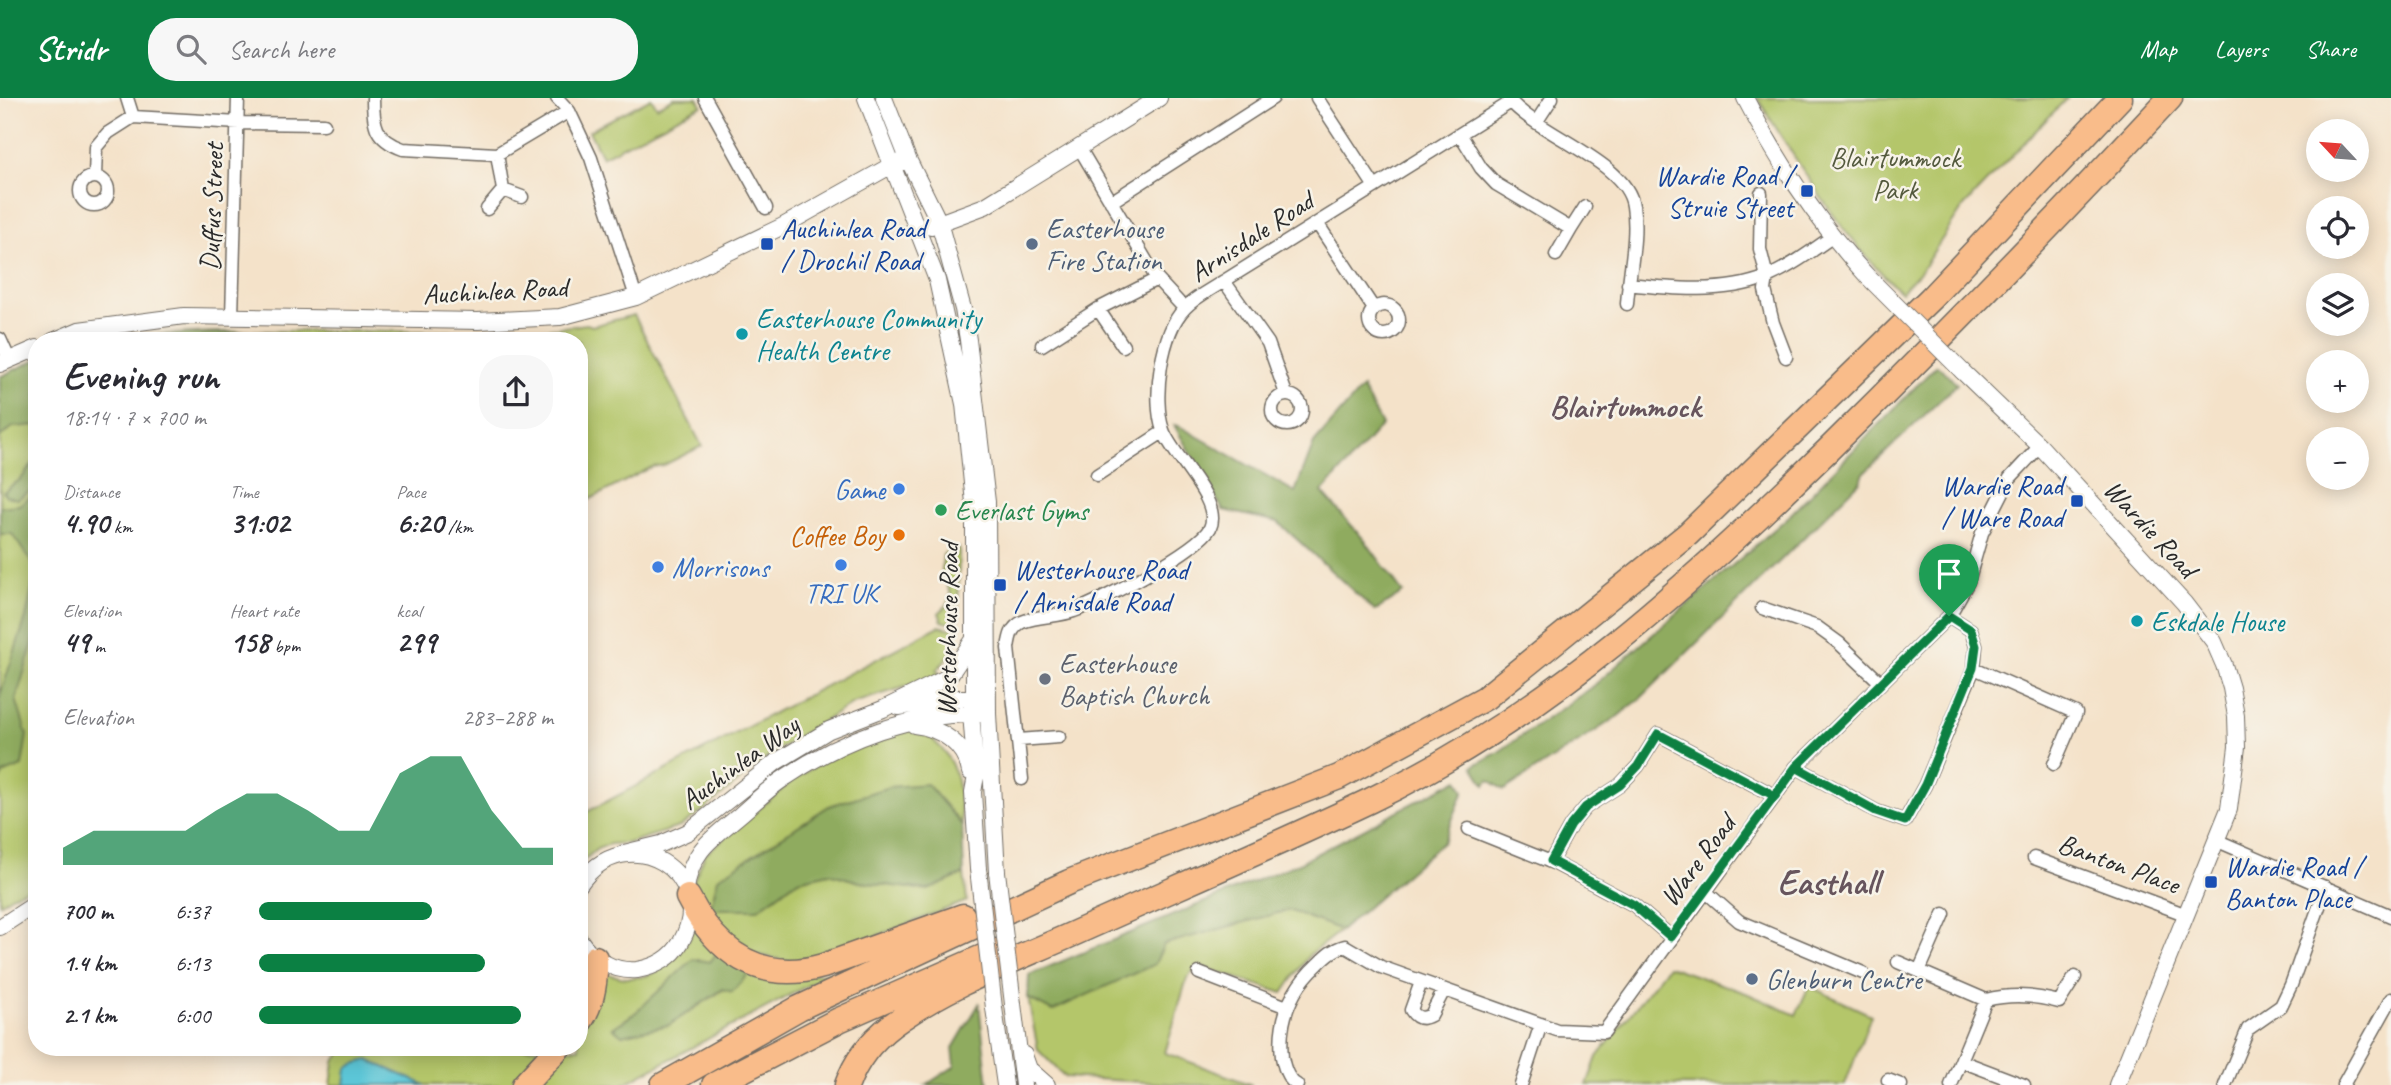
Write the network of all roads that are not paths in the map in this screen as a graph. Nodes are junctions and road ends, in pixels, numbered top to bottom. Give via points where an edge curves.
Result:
1 (127, 98) edge
2 (239, 98) edge
3 (373, 98) edge
4 (557, 98) edge
5 (705, 98) edge
6 (866, 98) edge
7 (884, 98) edge
8 (1159, 98) edge
9 (1273, 98) edge
10 (1317, 98) edge
11 (1552, 98) edge
12 (1745, 98) edge
13 (2120, 98) edge
14 (2170, 98) edge
15 (1510, 100) edge
16 (569, 111) junction
17 (133, 117) junction
18 (1537, 121) junction
19 (239, 123) junction
20 (324, 124) dead end
21 (1460, 134) junction
22 (1080, 149) junction
23 (497, 154) junction
24 (908, 159) junction
25 (892, 165) junction
26 (95, 177) dead end
27 (1375, 187) junction
28 (503, 190) junction
29 (1760, 193) dead end
30 (522, 197) dead end
31 (1111, 202) junction
32 (1585, 207) dead end
33 (766, 208) dead end
34 (486, 209) dead end
35 (939, 222) junction
36 (1317, 223) junction
37 (1571, 229) junction
38 (919, 232) junction
39 (1832, 237) junction
40 (1556, 255) dead end
41 (1767, 277) junction
42 (1157, 279) junction
43 (1224, 281) junction
44 (1628, 284) junction
45 (636, 297) junction
46 (1627, 304) dead end
47 (1098, 309) junction
48 (1184, 309) junction
49 (1374, 309) dead end
50 (232, 317) junction
51 (74, 332) edge
52 (0, 338) edge
53 (1042, 345) dead end
54 (1123, 346) dead end
55 (28, 352) edge
56 (1786, 357) dead end
57 (5, 361) edge
58 (1286, 394) dead end
59 (1163, 432) junction
60 (2040, 446) junction
61 (1097, 475) dead end
62 (1762, 608) dead end
63 (1949, 616) junction
64 (974, 639) junction
65 (1973, 668) junction
66 (1881, 683) junction
67 (980, 706) junction
68 (883, 709) junction
69 (901, 724) junction
70 (1059, 737) dead end
71 (1019, 740) junction
72 (2054, 764) dead end
73 (1796, 767) junction
74 (1022, 779) dead end
75 (973, 792) junction
76 (1775, 796) junction
77 (1469, 829) dead end
78 (2218, 841) junction
79 (1274, 844) junction
80 (624, 853) junction
81 (2034, 858) dead end
82 (1551, 861) junction
83 (1119, 862) junction
84 (588, 872) edge
85 (2326, 887) junction
86 (1705, 891) junction
87 (687, 893) junction
88 (28, 909) edge
89 (1944, 914) dead end
90 (2187, 915) junction
91 (2391, 916) edge
92 (0, 927) edge
93 (1671, 937) junction
94 (588, 950) edge
95 (595, 958) junction
96 (1898, 962) dead end
97 (1920, 971) junction
98 (1199, 972) dead end
99 (1863, 973) dead end
100 (2075, 977) dead end
101 (1421, 982) junction
102 (1444, 990) junction
103 (2391, 999) edge
104 (1986, 1000) junction
105 (1287, 1007) junction
106 (588, 1008) edge
107 (1541, 1024) junction
108 (1017, 1036) junction
109 (551, 1056) edge
110 (1961, 1061) junction
111 (1888, 1080) dead end
112 (524, 1085) edge
113 (663, 1085) edge
114 (714, 1085) edge
115 (848, 1085) edge
116 (1005, 1085) edge
117 (1023, 1085) edge
118 (1047, 1085) edge
119 (1297, 1085) edge
120 (1521, 1085) edge
121 (1901, 1085) edge
122 (1951, 1085) edge
123 (2024, 1085) edge
124 (2117, 1085) edge
125 (2225, 1085) edge
126 (2343, 1085) edge

1 - 17 street
2 - 19 street, Duffus Street
3 - 23 street via 378,133 389,144 403,149
4 - 16 street
5 - 33 street
6 - 25 street, Westerhouse Road
7 - 24 street, Westerhouse Road
8 - 22 street
9 - 31 street
10 - 27 street
11 - 18 street
12 - 39 street, Wardie Road via 1794,184
13 - 83 highway via 1931,298 1688,534 1485,698 1339,777
14 - 79 highway via 1881,398 1645,620 1551,693 1462,751 1373,799
15 - 18 street
15 - 21 street, Arnisdale Road
16 - 23 street
16 - 45 street via 591,158
17 - 19 street
17 - 26 street via 107,133 96,147
18 - 44 street via 1615,175 1629,192 1634,220
19 - 20 street
19 - 50 street, Duffus Street
21 - 27 street, Arnisdale Road
21 - 37 street via 1496,184
22 - 31 street
22 - 35 street via 985,206
23 - 28 street
24 - 25 street, Auchinlea Road
24 - 35 street, Westerhouse Road
25 - 38 street, Westerhouse Road
25 - 45 street, Auchinlea Road via 783,226
27 - 36 street, Arnisdale Road
28 - 30 street
28 - 34 street
29 - 41 street via 1760,249
31 - 42 street
32 - 37 street
35 - 38 street
35 - 67 street, Westerhouse Road via 963,309 987,502
36 - 43 street, Arnisdale Road
36 - 49 street
37 - 40 street
38 - 64 street, Westerhouse Road via 940,291 964,404 974,503
39 - 41 street
39 - 60 street, Wardie Road, bridge
41 - 44 street via 1716,288
41 - 56 street via 1768,304
42 - 47 street
42 - 48 street
43 - 48 street, Arnisdale Road
43 - 58 street via 1268,343
44 - 46 street
45 - 50 street, Auchinlea Road via 560,317 478,321
47 - 53 street
47 - 54 street
48 - 59 street, Arnisdale Road via 1161,369 1157,398
50 - 51 street, Auchinlea Road via 184,316
52 - 57 street
55 - 57 street
59 - 61 street
59 - 71 street, Arnisdale Road via 1205,495 1212,522 1208,531 1114,594 1072,612 1021,623 1010,632
60 - 63 street, Ware Road via 2010,478 1982,533 1968,582
60 - 78 street, Wardie Road via 2214,642 2236,716 2237,747 2229,809
62 - 66 street via 1817,627
63 - 65 street via 1971,630 1976,646
63 - 66 street, Ware Road
64 - 67 street, Westerhouse Road
64 - 68 street via 944,679
65 - 72 street via 2076,713
65 - 73 street via 1925,785 1905,821 1876,811
66 - 73 street, Ware Road
67 - 68 street via 956,698
67 - 69 street, Auchinlea Way
67 - 75 street, Westerhouse Road
67 - 108 street, Westerhouse Road, bridge
68 - 80 street, Auchinlea Way via 829,730 776,762 688,832
69 - 75 street via 946,734 968,765
69 - 87 street, Auchinlea Way via 826,752 784,778 707,842 692,862
70 - 71 street
71 - 74 street, Arnisdale Road
73 - 76 street, Ware Road
75 - 116 street, Westerhouse Road, bridge
76 - 82 street via 1658,734 1620,785 1586,807
76 - 86 street, Ware Road
77 - 82 street
78 - 85 street
78 - 90 street, Wardie Road
79 - 114 highway via 944,973 839,1020
79 - 115 highway via 1004,964 911,1012 869,1046
80 - 84 street, Auchinlea Way
80 - 87 street via 661,861 676,873
81 - 90 street, Banton Place
82 - 93 street via 1634,905
83 - 87 highway via 806,971 774,970 737,957 701,922
83 - 113 highway via 799,1008
85 - 91 street
85 - 125 street via 2281,1006 2248,1029
86 - 93 street, Ware Road
86 - 99 street via 1739,921
87 - 95 street, Auchinlea Way via 690,915 686,933 663,961 629,971
88 - 92 street
89 - 97 street
90 - 124 street, Wardie Road
93 - 107 street, Ware Road via 1604,1032 1557,1030
94 - 95 street
95 - 106 highway
96 - 97 street
97 - 104 street
98 - 105 street
100 - 104 street via 2059,1002 2042,997
101 - 102 street, Ware Road
101 - 102 street via 1411,1010 1419,1018 1431,1015
101 - 105 street, Ware Road via 1345,946 1335,949 1302,980
102 - 107 street, Ware Road
103 - 126 street
104 - 110 street
105 - 119 street via 1283,1062
107 - 120 street
108 - 117 street
108 - 118 street via 1029,1069
109 - 112 highway
110 - 122 street
110 - 123 street
111 - 121 street

